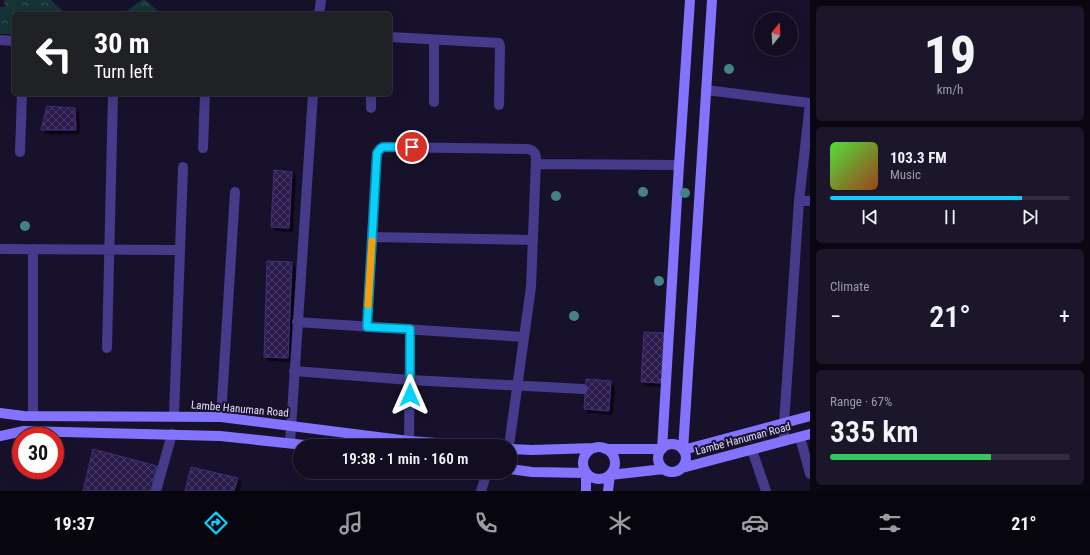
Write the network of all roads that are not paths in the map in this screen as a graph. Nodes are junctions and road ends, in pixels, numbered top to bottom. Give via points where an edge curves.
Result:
1 (321, 0) edge
2 (690, 0) edge
3 (712, 0) edge
4 (320, 12) edge
5 (392, 38) edge
6 (0, 40) edge
7 (434, 40) junction
8 (12, 41) edge
9 (706, 90) junction
10 (22, 96) edge
11 (113, 96) edge
12 (204, 96) edge
13 (313, 96) edge
14 (371, 96) edge
15 (434, 102) dead end
16 (810, 103) edge
17 (499, 105) dead end
18 (371, 108) dead end
19 (203, 148) dead end
20 (20, 152) dead end
21 (536, 164) junction
22 (679, 165) junction
23 (183, 167) dead end
24 (235, 192) dead end
25 (799, 201) junction
26 (810, 201) edge
27 (372, 237) junction
28 (533, 240) junction
29 (0, 248) edge
30 (33, 249) junction
31 (109, 249) junction
32 (180, 250) junction
33 (297, 322) junction
34 (367, 327) junction
35 (410, 329) junction
36 (524, 336) junction
37 (107, 348) dead end
38 (294, 372) junction
39 (410, 380) junction
40 (518, 385) junction
41 (582, 389) dead end
42 (0, 413) edge
43 (33, 416) junction
44 (174, 416) junction
45 (810, 416) edge
46 (221, 417) junction
47 (784, 424) junction
48 (291, 425) junction
49 (172, 434) junction
50 (805, 435) edge
51 (0, 436) edge
52 (220, 436) junction
53 (394, 439) edge
54 (409, 439) edge
55 (511, 439) edge
56 (784, 441) junction
57 (290, 443) junction
58 (293, 443) edge
59 (517, 448) edge
60 (600, 448) junction
61 (662, 449) junction
62 (683, 450) junction
63 (752, 450) junction
64 (682, 468) junction
65 (664, 469) junction
66 (517, 471) edge
67 (586, 473) junction
68 (810, 474) edge
69 (610, 475) junction
70 (485, 479) edge
71 (156, 491) edge
72 (481, 491) edge
73 (586, 491) edge
74 (608, 491) edge
75 (766, 491) edge

1 - 4 street
2 - 22 main road
3 - 9 main road
5 - 7 street
6 - 8 street
7 - 15 street
7 - 17 street via 500,44
9 - 16 street
9 - 62 main road
10 - 20 street
11 - 31 street
12 - 19 street
13 - 33 street
14 - 18 street
16 - 25 street
21 - 22 street
21 - 27 street via 536,155 528,150 383,147 377,153
21 - 28 street
22 - 61 main road
23 - 32 street
24 - 46 street
25 - 26 street
25 - 47 street
27 - 28 street
27 - 34 street
28 - 36 street via 531,287
29 - 30 street
30 - 31 street
30 - 43 street
31 - 32 street
31 - 37 street
32 - 44 street
33 - 34 street
33 - 38 street
34 - 35 street
35 - 36 street
35 - 39 street
36 - 40 street
38 - 39 street
38 - 48 street
39 - 40 street
39 - 54 street
40 - 41 street
40 - 55 street
42 - 43 main road, Lambe Hanuman Road
43 - 44 main road, Lambe Hanuman Road
44 - 46 main road, Lambe Hanuman Road
45 - 47 main road, Lambe Hanuman Road
46 - 48 main road, Lambe Hanuman Road
46 - 52 main road
47 - 56 street
47 - 62 main road, Lambe Hanuman Road
48 - 53 main road, Lambe Hanuman Road
48 - 57 street
49 - 51 main road via 24,431
49 - 52 main road
49 - 71 street
50 - 56 main road, Lambe Hanuman Road
50 - 68 street
52 - 57 main road
56 - 63 main road, Lambe Hanuman Road
57 - 58 main road
59 - 60 main road via 532,450
60 - 61 main road
60 - 67 main road via 586,453 583,463
60 - 69 main road via 610,451 615,461
61 - 62 main road via 673,444
61 - 65 main road via 658,454 658,461
62 - 64 main road via 686,461
63 - 64 main road, Lambe Hanuman Road
63 - 75 street
64 - 65 main road via 675,472
65 - 69 main road
66 - 67 main road
67 - 69 main road via 600,479
67 - 73 main road
69 - 74 main road
70 - 72 street

